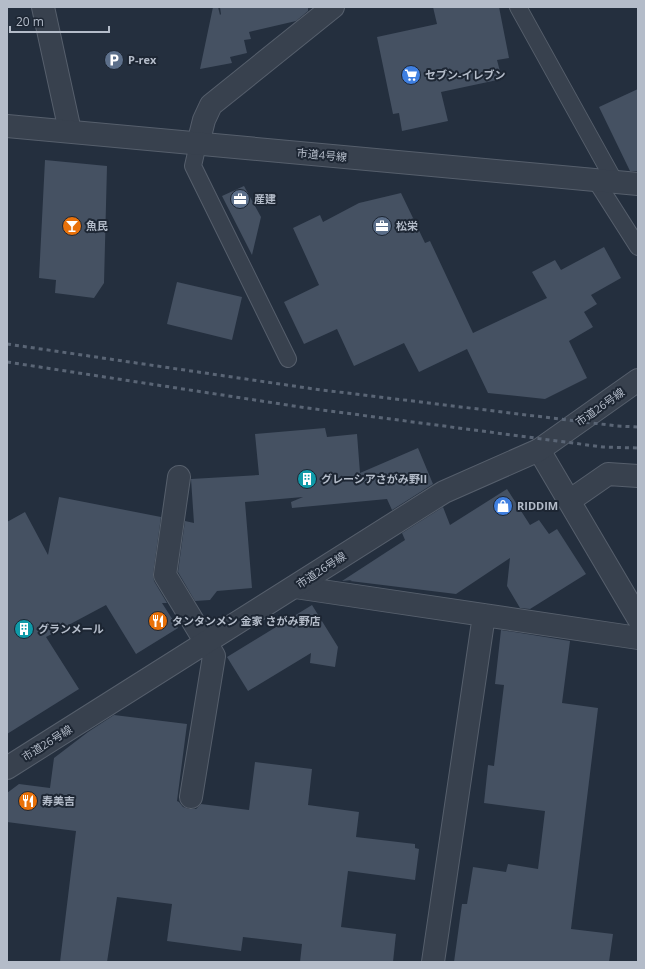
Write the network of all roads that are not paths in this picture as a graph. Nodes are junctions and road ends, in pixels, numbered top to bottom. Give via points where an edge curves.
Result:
1 (43, 7) edge
2 (333, 7) edge
3 (518, 7) edge
4 (7, 126) edge
5 (70, 131) junction
6 (198, 144) junction
7 (606, 181) junction
8 (638, 184) edge
9 (638, 247) edge
10 (288, 359) dead end
11 (638, 380) edge
12 (538, 450) junction
13 (638, 476) edge
14 (179, 477) dead end
15 (569, 501) junction
16 (294, 587) junction
17 (484, 615) junction
18 (638, 618) edge
19 (638, 638) edge
20 (206, 643) junction
21 (7, 768) edge
22 (191, 797) dead end
23 (433, 962) edge

1 - 5 street
2 - 6 street via 211,105
3 - 7 lane
4 - 5 street, 市道4号線
5 - 6 street, 市道4号線
6 - 7 street, 市道4号線
6 - 10 lane via 193,166
7 - 8 street, 市道4号線
7 - 9 lane
11 - 12 street, 市道26号線
12 - 15 street
12 - 16 street, 市道26号線 via 444,492
13 - 15 street via 608,474
14 - 20 street via 165,575
15 - 18 street
16 - 17 street
16 - 20 street, 市道26号線
17 - 19 street
17 - 23 street
20 - 21 street, 市道26号線
20 - 22 street via 214,656

